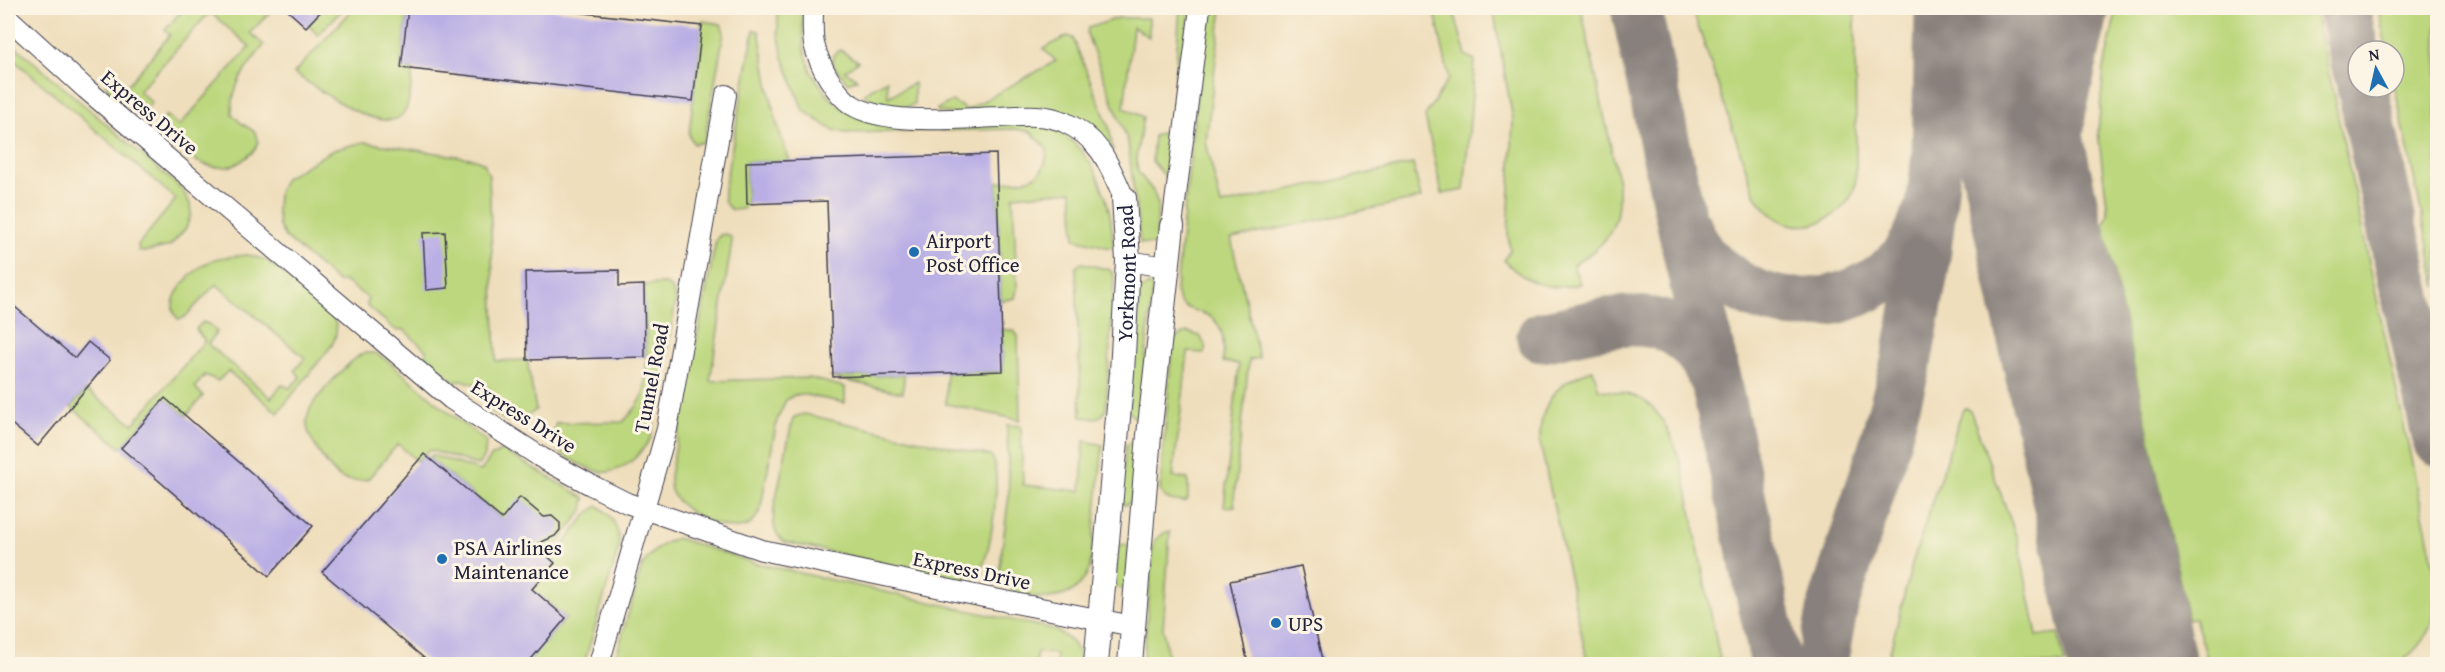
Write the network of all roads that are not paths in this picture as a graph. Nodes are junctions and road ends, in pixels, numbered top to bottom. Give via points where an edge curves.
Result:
1 (813, 8) edge
2 (1200, 8) edge
3 (8, 18) edge
4 (726, 95) dead end
5 (1124, 198) joint
6 (1172, 226) joint
7 (1128, 261) junction
8 (1166, 267) junction
9 (1116, 431) junction
10 (1149, 435) junction
11 (643, 509) junction
12 (1100, 620) junction
13 (1133, 626) junction
14 (598, 664) edge
15 (1096, 664) edge
16 (1130, 664) edge

1 - 5 street, Yorkmont Road via 819,62 851,104 884,115 917,119 1035,116 1062,121 1084,134 1105,155
2 - 6 street, Yorkmont Road
3 - 11 street, Express Drive via 451,399 542,458
4 - 11 street, Tunnel Road via 667,429
5 - 7 street, Yorkmont Road
6 - 8 street, Yorkmont Road
7 - 8 street
7 - 9 street, Yorkmont Road
8 - 10 street, Yorkmont Road
9 - 10 street
9 - 12 street, Yorkmont Road
10 - 13 street, Yorkmont Road
11 - 12 street, Express Drive via 762,550
11 - 14 street, Tunnel Road
12 - 13 street, Express Drive
12 - 15 street, Yorkmont Road
13 - 16 street, Yorkmont Road

